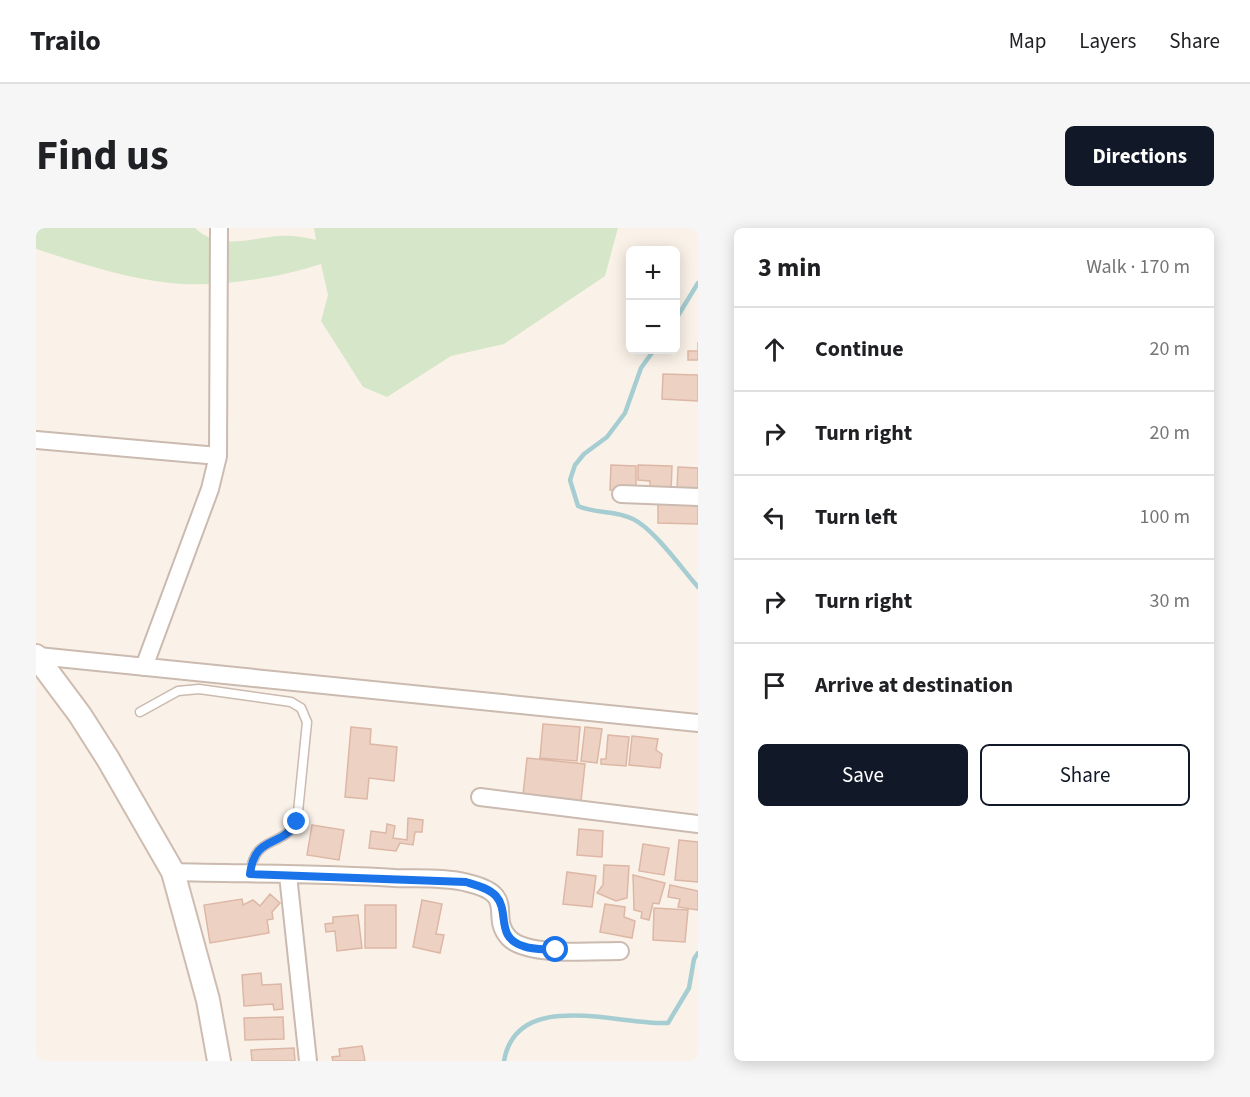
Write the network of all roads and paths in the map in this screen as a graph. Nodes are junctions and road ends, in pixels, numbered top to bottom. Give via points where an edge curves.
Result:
1 (219, 228) edge
2 (36, 440) edge
3 (218, 456) junction
4 (621, 494) dead end
5 (698, 497) edge
6 (37, 656) edge
7 (144, 667) junction
8 (140, 712) dead end
9 (698, 723) edge
10 (480, 797) dead end
11 (698, 824) edge
12 (173, 872) junction
13 (250, 874) junction
14 (288, 875) junction
15 (620, 951) dead end
16 (219, 1061) edge
17 (308, 1061) edge

1 - 3 street
2 - 3 street
3 - 7 street via 210,489
4 - 5 street
6 - 7 street
6 - 12 street via 108,759
7 - 9 street
8 - 13 lane via 178,691 199,689 291,702 301,708 307,722 297,822 291,832 261,847 252,858
10 - 11 street
12 - 13 street
12 - 16 street via 208,1000
13 - 14 street
14 - 15 street via 466,882 494,893 500,902 504,930 510,939 523,946
14 - 17 street

